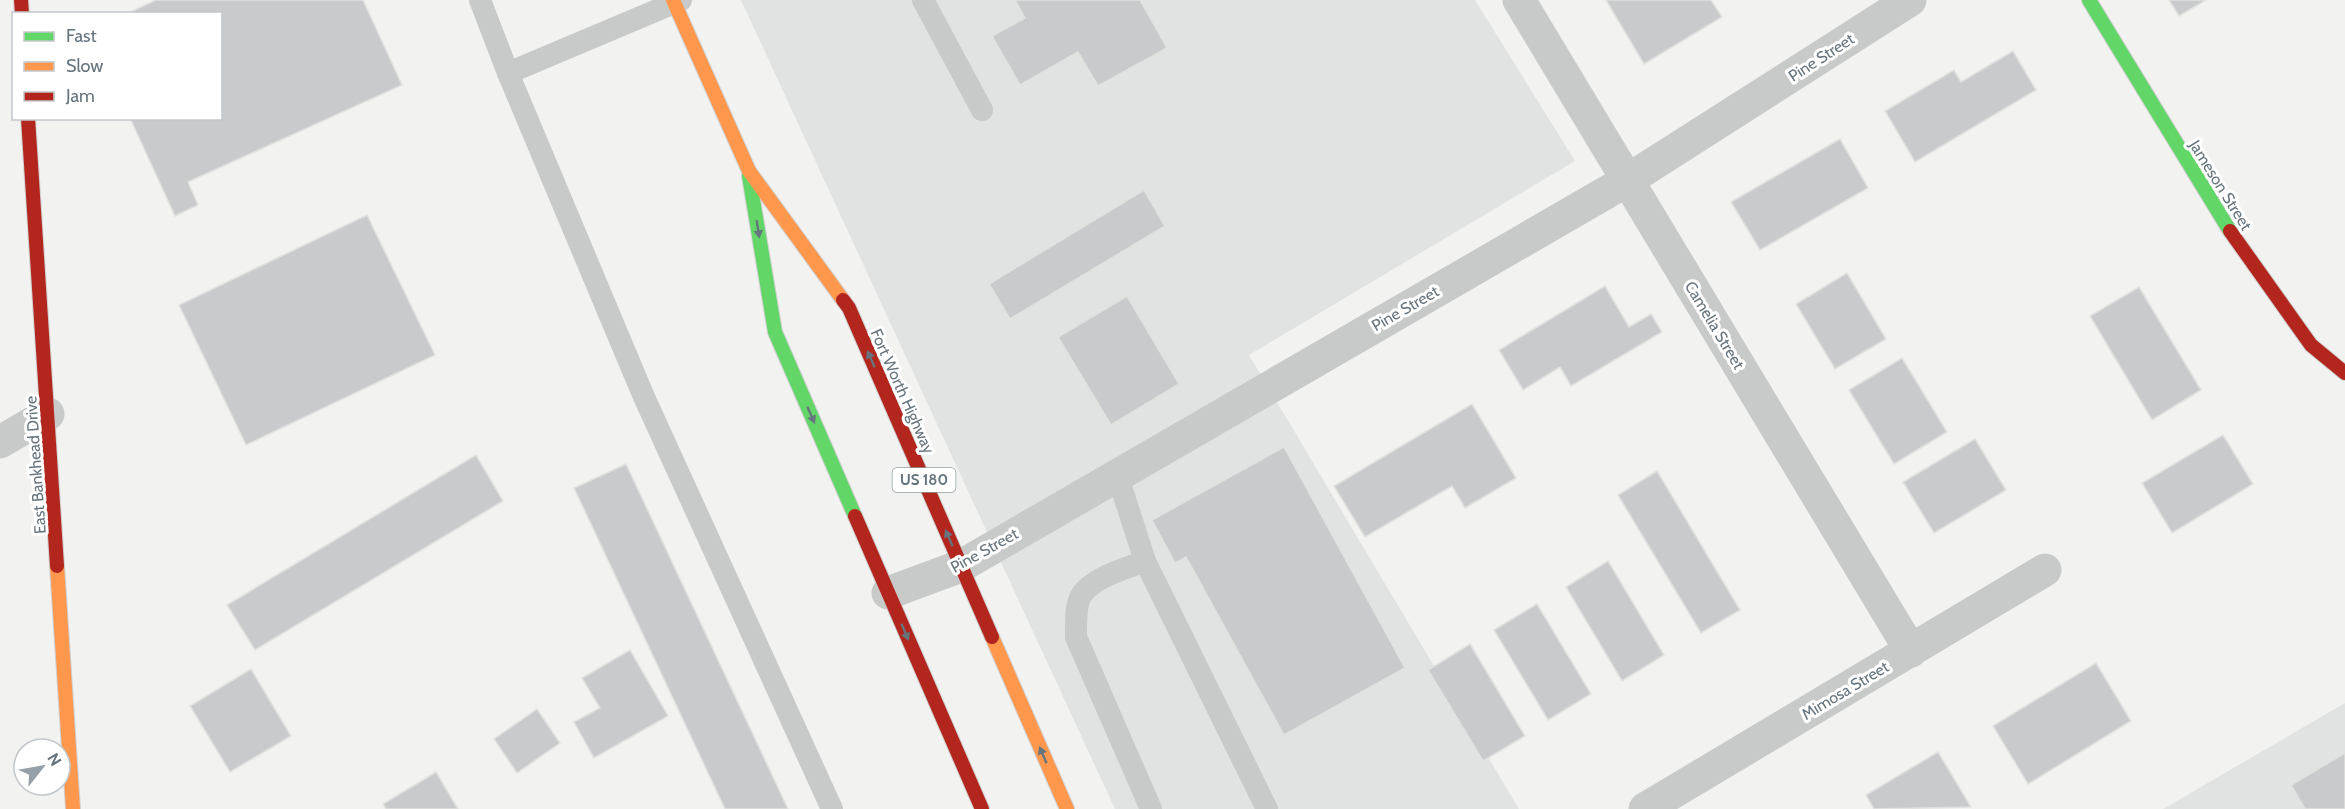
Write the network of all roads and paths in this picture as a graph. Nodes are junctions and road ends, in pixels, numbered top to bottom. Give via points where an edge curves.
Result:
1 (480, 0) edge
2 (923, 0) edge
3 (1519, 0) edge
4 (1910, 0) edge
5 (2089, 0) edge
6 (676, 1) edge
7 (508, 73) junction
8 (982, 110) dead end
9 (28, 120) edge
10 (749, 171) junction
11 (1628, 180) junction
12 (2345, 373) edge
13 (48, 414) junction
14 (0, 442) edge
15 (1117, 474) junction
16 (1145, 561) junction
17 (961, 566) junction
18 (2045, 570) dead end
19 (888, 593) junction
20 (1911, 651) junction
21 (73, 809) edge
22 (832, 809) edge
23 (982, 809) edge
24 (1066, 809) edge
25 (1151, 809) edge
26 (1267, 809) edge
27 (1645, 809) edge

1 - 7 lane
2 - 8 lane
3 - 11 street, Camelia Street
4 - 11 street, Pine Street
5 - 12 main road, Jameson Street via 2217,213 2311,345
6 - 7 lane
6 - 10 main road, Fort Worth Highway / US 180
7 - 22 lane via 644,397
9 - 13 main road, East Bankhead Drive
17 -> 10 main road, Fort Worth Highway / US 180 via 849,308
10 -> 19 main road, Fort Worth Highway / US 180 via 774,332
11 - 15 street, Pine Street
11 - 20 street, Camelia Street
13 - 14 street
13 - 21 main road, East Bankhead Drive
15 - 16 lane
15 - 17 street, Pine Street
16 - 25 lane via 1101,579 1081,595 1076,637
16 - 26 lane
17 - 19 street, Pine Street
24 -> 17 main road, Fort Worth Highway / US 180
18 - 20 street, Mimosa Street
19 -> 23 main road, Fort Worth Highway / US 180
20 - 27 street, Mimosa Street

